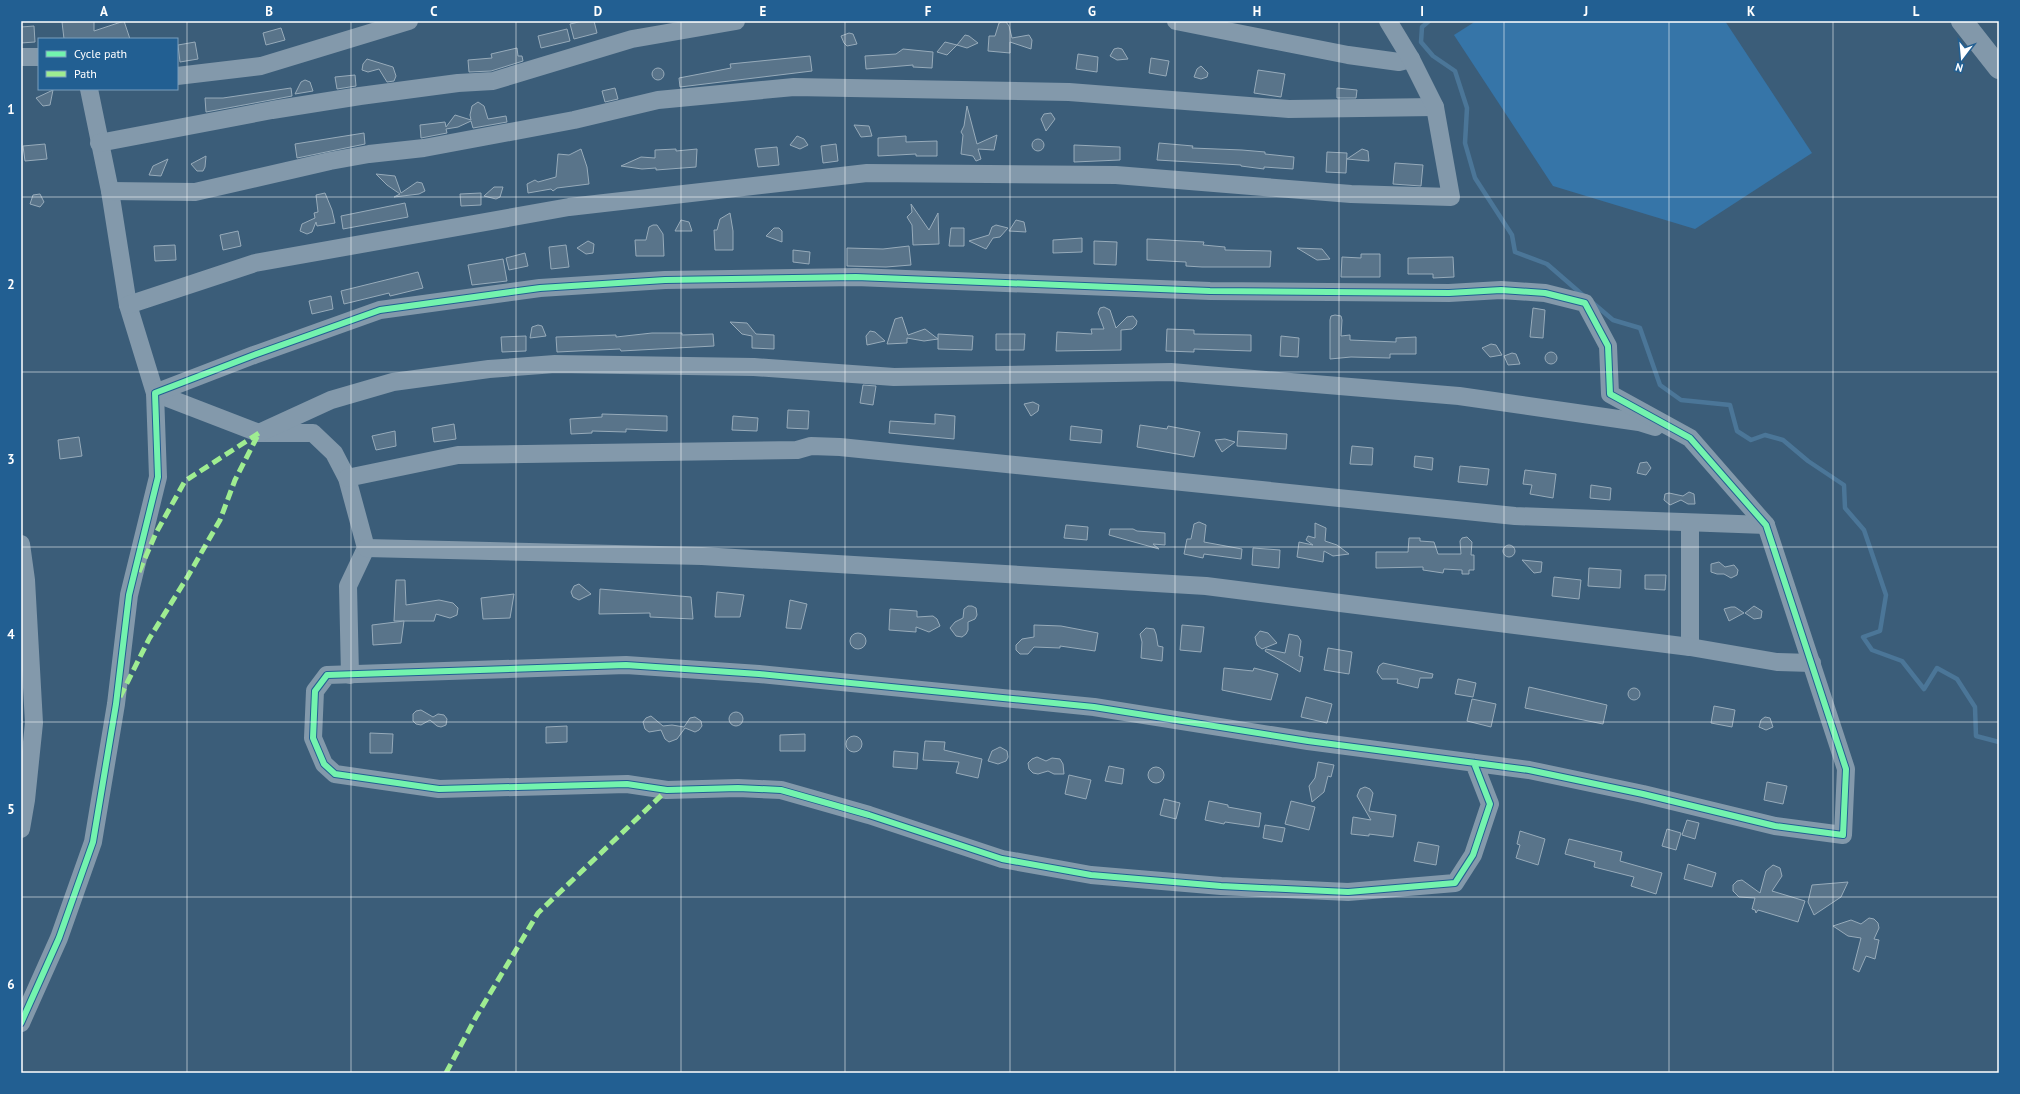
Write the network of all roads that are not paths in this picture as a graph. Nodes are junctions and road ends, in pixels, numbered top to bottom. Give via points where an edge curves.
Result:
1 (409, 21) edge
2 (736, 21) edge
3 (1176, 21) edge
4 (1388, 21) edge
5 (1962, 21) edge
6 (21, 57) edge
7 (38, 57) edge
8 (1411, 58) junction
9 (1999, 68) edge
10 (178, 76) edge
11 (89, 90) edge
12 (1435, 107) junction
13 (99, 143) junction
14 (110, 192) junction
15 (128, 305) junction
16 (154, 393) junction
17 (259, 433) junction
18 (1690, 438) junction
19 (346, 478) junction
20 (1690, 524) junction
21 (1766, 525) junction
22 (21, 544) edge
23 (366, 548) junction
24 (1690, 647) junction
25 (1812, 663) junction
26 (350, 675) junction
27 (1474, 763) junction
28 (21, 829) edge
29 (21, 1022) edge

1 - 10 street via 261,66
2 - 13 street via 632,39 493,81 360,96
3 - 8 street via 1348,55 1399,62
4 - 8 street
5 - 9 highway
6 - 7 street
8 - 12 street
11 - 13 street
12 - 14 street via 1289,109 1069,92 794,87 658,100 574,120 439,145 330,161 195,192
12 - 15 street via 1451,197 1351,194 1116,175 866,173 569,207 255,263
13 - 14 street
14 - 15 street
15 - 16 street
16 - 17 street
16 - 18 street via 380,310 540,288 665,280 856,277 1210,291 1449,293 1501,290 1544,293 1585,303 1608,346 1610,394
16 - 29 street via 158,477 129,596 116,704 93,842 59,938
17 - 18 street via 331,400 393,382 496,368 555,364 617,364 754,367 894,377 1171,372 1459,396 1639,422
17 - 19 street via 313,433 334,453
18 - 21 street
19 - 20 street via 458,455 797,450 810,446 840,447 1515,516
19 - 23 street
20 - 21 street
20 - 24 street
21 - 25 street
22 - 28 street via 26,580 34,723
23 - 24 street via 702,556 1206,586
23 - 26 street via 348,586
24 - 25 street via 1777,662
25 - 27 street via 1846,769 1843,835 1775,826 1621,789 1529,770
26 - 27 street via 626,665 759,674 1094,707 1308,741
26 - 27 street via 327,675 315,691 313,738 324,764 335,774 439,789 627,784 667,790 781,790 1002,859 1091,875 1221,886 1348,892 1455,883 1473,854 1490,804

